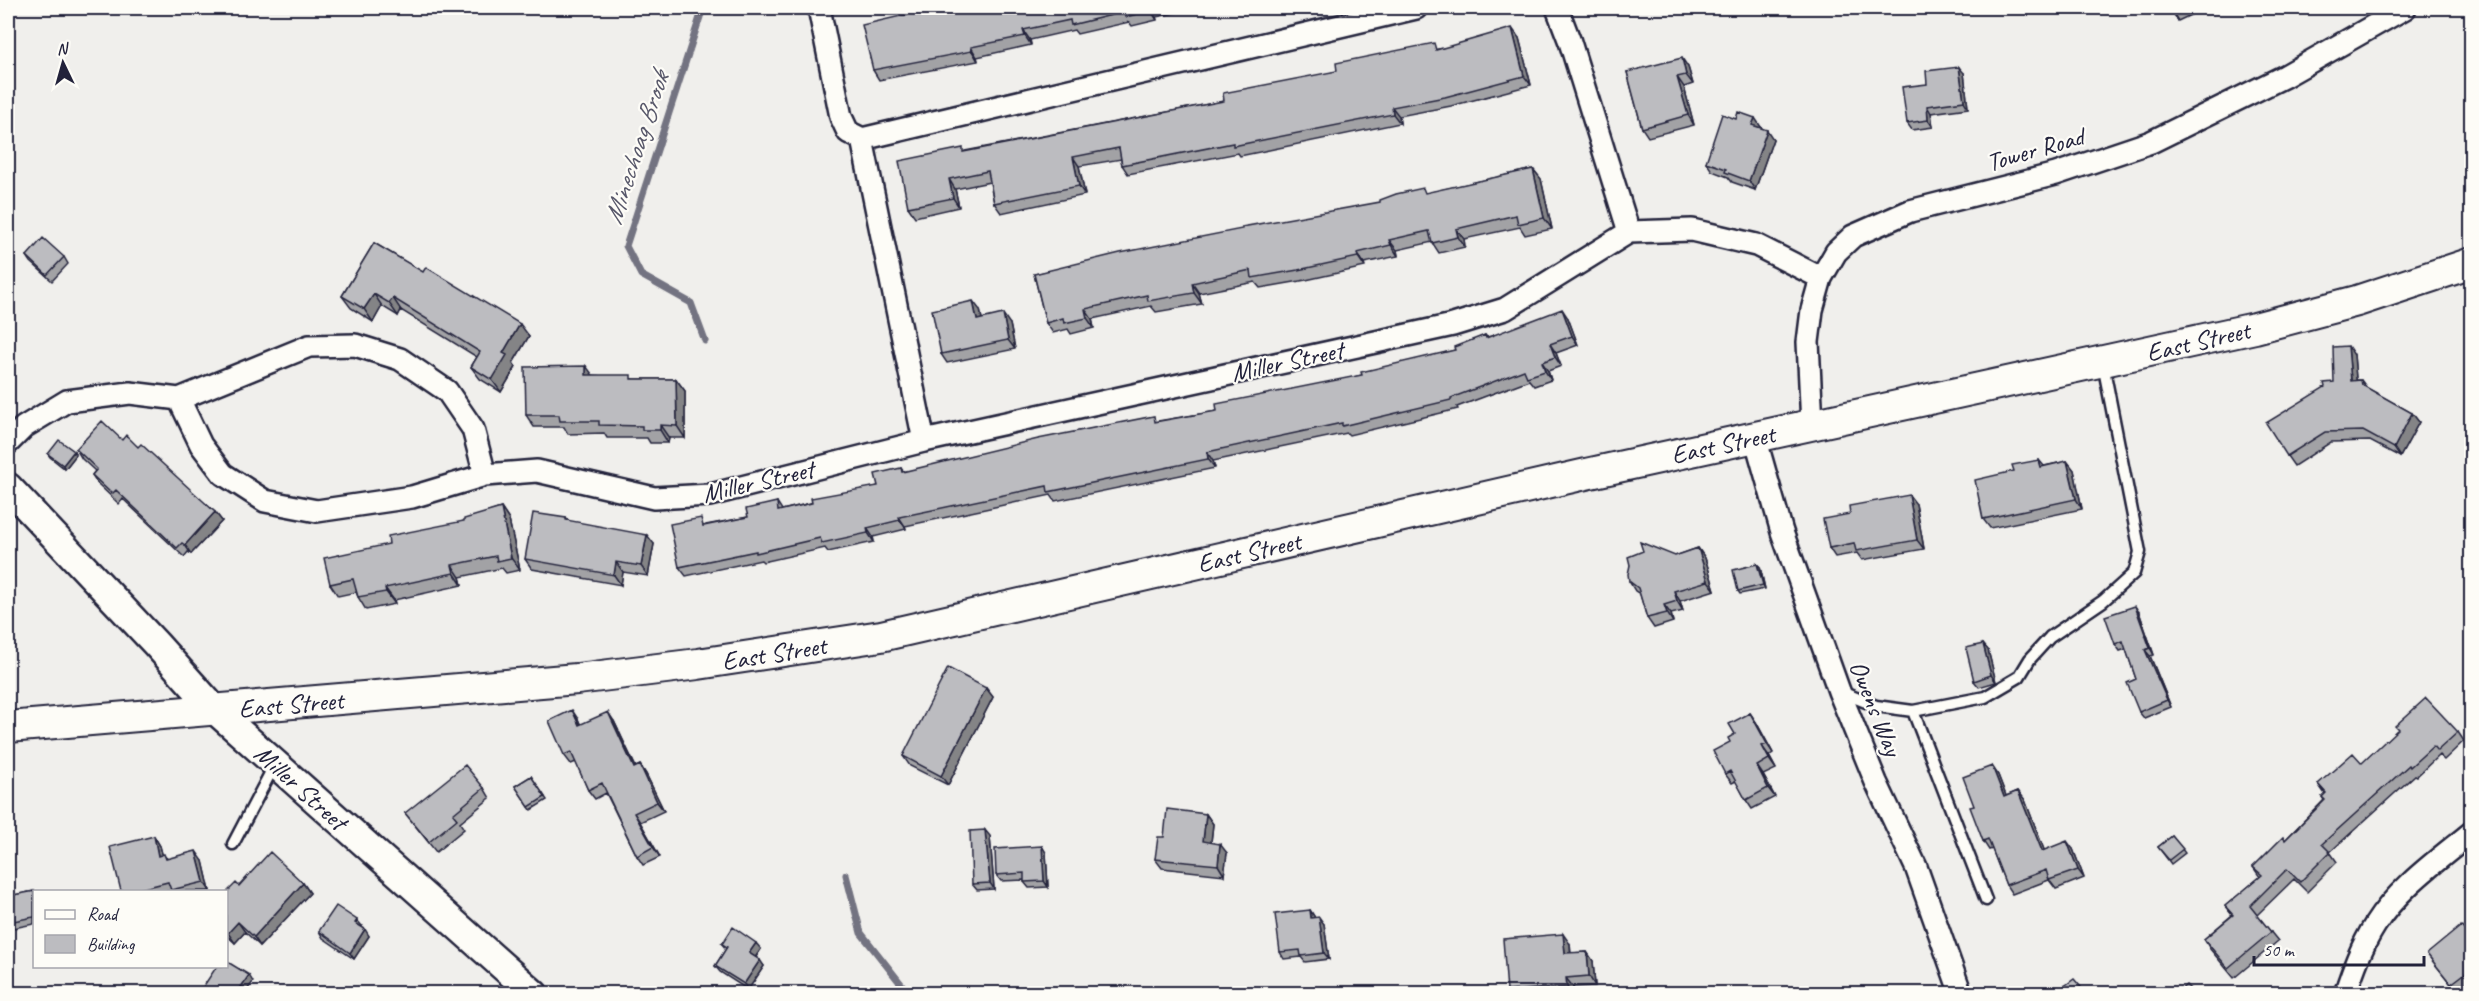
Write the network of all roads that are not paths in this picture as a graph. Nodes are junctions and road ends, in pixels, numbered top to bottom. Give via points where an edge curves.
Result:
1 (819, 8) edge
2 (1416, 8) edge
3 (1557, 8) edge
4 (2405, 8) edge
5 (862, 139) junction
6 (1629, 232) junction
7 (2472, 262) edge
8 (1821, 278) junction
9 (2103, 363) junction
10 (179, 399) junction
11 (1812, 425) junction
12 (1755, 437) junction
13 (924, 441) junction
14 (8, 443) edge
15 (485, 475) junction
16 (8, 487) edge
17 (1839, 691) junction
18 (216, 711) junction
19 (1913, 711) junction
20 (8, 728) edge
21 (275, 764) junction
22 (2472, 832) edge
23 (233, 844) dead end
24 (1986, 900) dead end
25 (534, 993) edge
26 (1961, 993) edge
27 (2345, 993) edge

1 - 5 street via 841,117 848,132
2 - 5 street
3 - 6 street
4 - 8 street, Tower Road via 2285,76 2151,142 2056,174 1910,211 1853,236 1836,252
5 - 13 street
6 - 8 street via 1692,230 1756,245
6 - 13 street, Miller Street via 1505,309 1453,325
7 - 9 main road, East Street via 2357,301
8 - 11 street, Tower Road via 1808,342
9 - 11 main road, East Street
9 - 19 lane via 2140,552 2134,573 2103,601 2050,637 2019,677 1985,697
10 - 14 street via 130,393 67,400 24,427
10 - 15 street, Miller Street via 201,444 224,474 265,501 317,511 412,497
10 - 15 street via 309,346 355,345 400,358 447,391 473,429
11 - 12 main road, East Street
12 - 17 street, Owens Way via 1782,532
12 - 18 main road, East Street via 881,636 577,679
13 - 15 street, Miller Street via 711,495 654,498 537,471
16 - 18 street, Miller Street
17 - 19 lane via 1876,706
17 - 26 street, Owens Way via 1916,867
18 - 20 main road, East Street
18 - 21 street, Miller Street
19 - 24 lane
21 - 23 lane
21 - 25 street, Miller Street
22 - 27 street via 2399,895 2375,924

